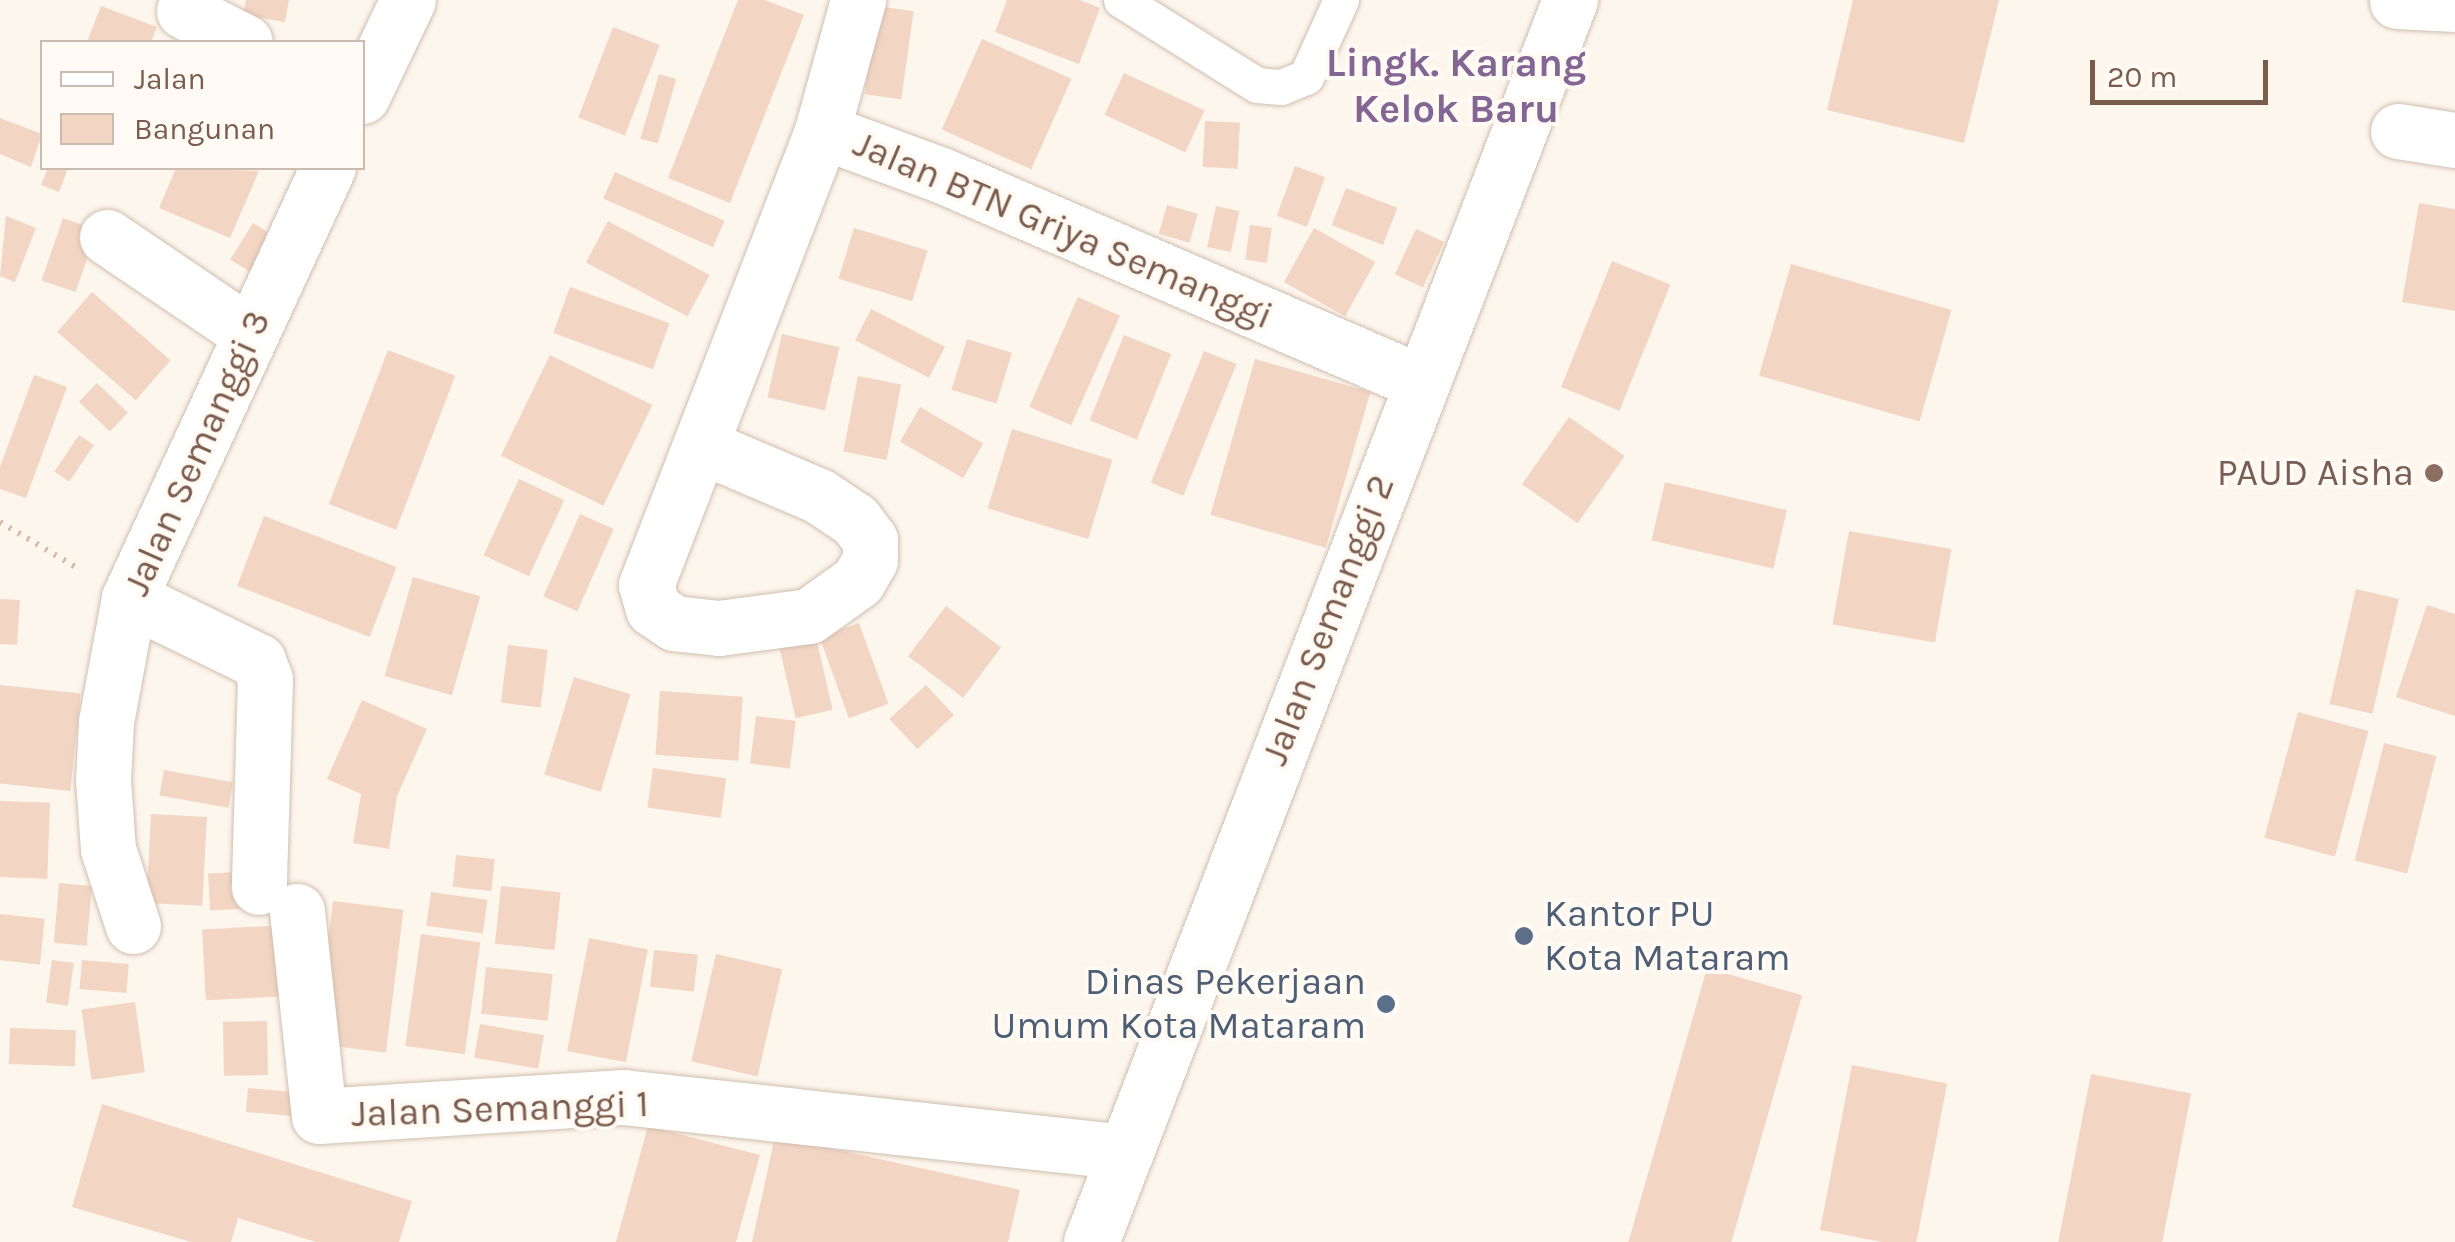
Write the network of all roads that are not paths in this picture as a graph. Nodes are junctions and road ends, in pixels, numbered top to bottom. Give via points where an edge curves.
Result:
1 (408, 0) edge
2 (858, 0) edge
3 (1121, 0) edge
4 (1341, 0) edge
5 (1570, 0) edge
6 (2397, 1) edge
7 (2455, 4) edge
8 (184, 11) dead end
9 (241, 40) edge
10 (365, 90) edge
11 (822, 131) junction
12 (2398, 131) dead end
13 (2455, 140) edge
14 (327, 170) edge
15 (106, 236) dead end
16 (249, 333) junction
17 (1420, 382) junction
18 (704, 447) junction
19 (129, 598) junction
20 (133, 926) dead end
21 (1126, 1152) junction
22 (1091, 1242) edge

1 - 10 street
2 - 11 street
3 - 4 lane via 1257,85 1281,88 1306,77
5 - 17 street, Jalan Semanggi 2
6 - 7 street
8 - 9 street
11 - 17 street, Jalan BTN Griya Semanggi via 941,175
11 - 18 street, Jalan BTN Griya Semanggi
12 - 13 street
14 - 16 street, Jalan Semanggi 3
15 - 16 street
16 - 19 street, Jalan Semanggi 3
17 - 21 street, Jalan Semanggi 2
18 - 18 street, Jalan BTN Griya Semanggi via 646,585 653,609 674,623 719,628 809,616 858,582 870,560 870,540 855,520 819,496
19 - 20 street, Jalan Semanggi 3 via 106,722 103,780 108,850
19 - 21 street, Jalan Semanggi 1 via 258,661 265,679 278,898 320,1116 623,1097
21 - 22 street, Jalan Semanggi 2

